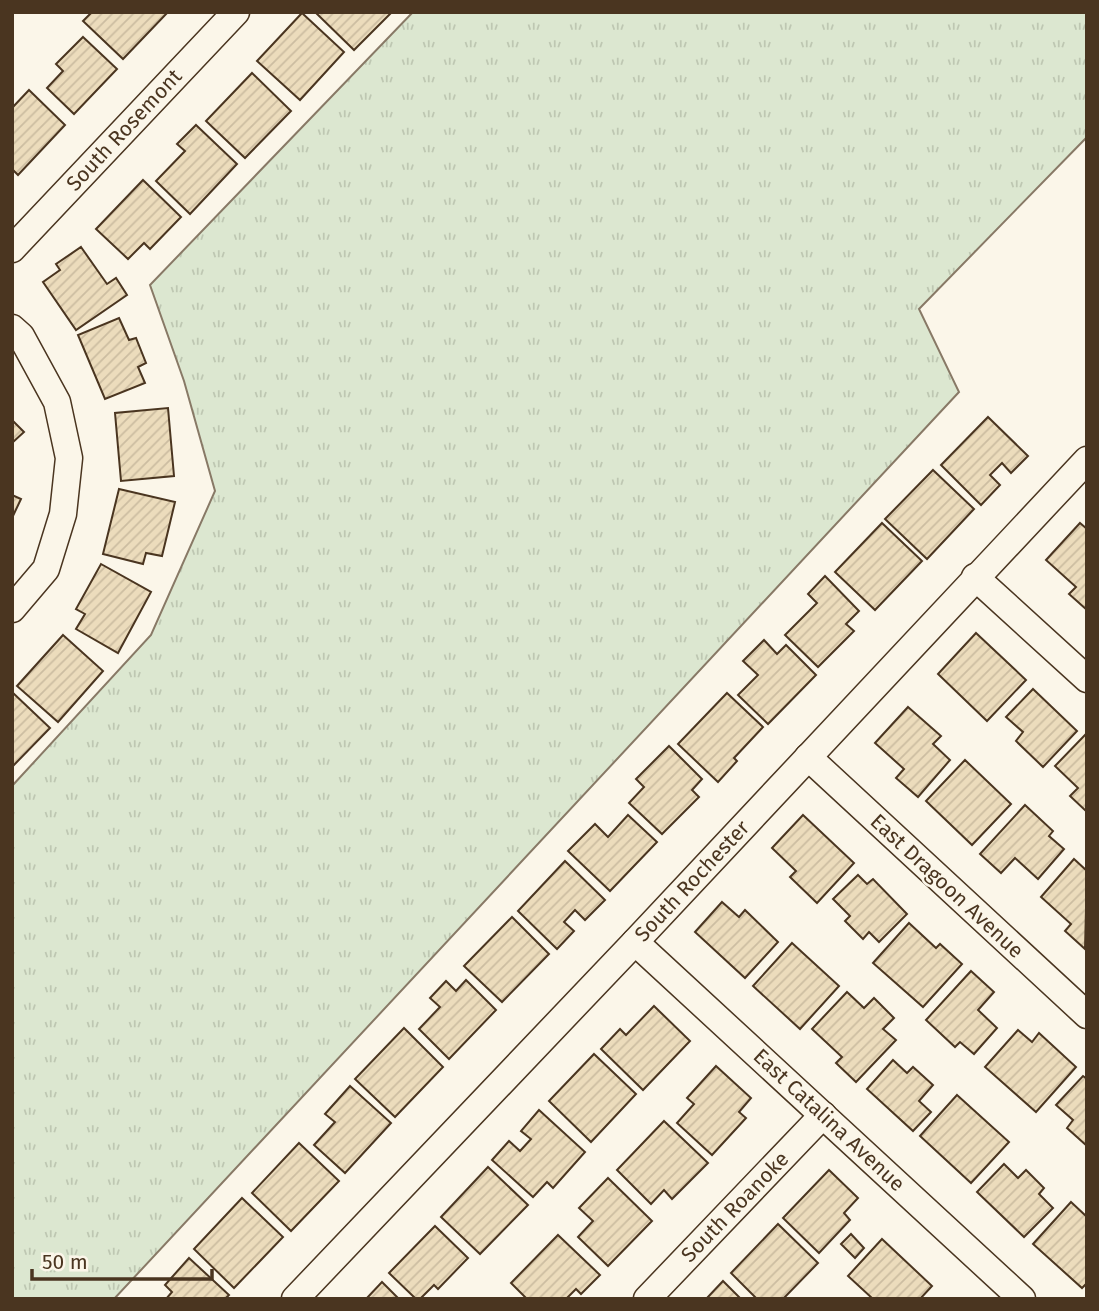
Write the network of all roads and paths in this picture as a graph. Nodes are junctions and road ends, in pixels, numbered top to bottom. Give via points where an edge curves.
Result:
1 (236, 12) edge
2 (12, 248) edge
3 (12, 328) edge
4 (1087, 460) edge
5 (975, 576) junction
6 (12, 609) edge
7 (1087, 679) edge
8 (808, 757) junction
9 (635, 942) junction
10 (1087, 1015) edge
11 (823, 1115) junction
12 (295, 1299) edge
13 (647, 1299) edge
14 (1022, 1299) edge

1 - 2 street, South Rosemont
3 - 6 street via 21,336 57,402 68,458 63,514 46,569
4 - 5 street, South Rochester
5 - 7 street
5 - 8 street, South Rochester
8 - 9 street, South Rochester
8 - 10 street, East Dragoon Avenue
9 - 11 street, East Catalina Avenue
9 - 12 street, South Rochester
11 - 13 street, South Roanoke
11 - 14 street, East Catalina Avenue

